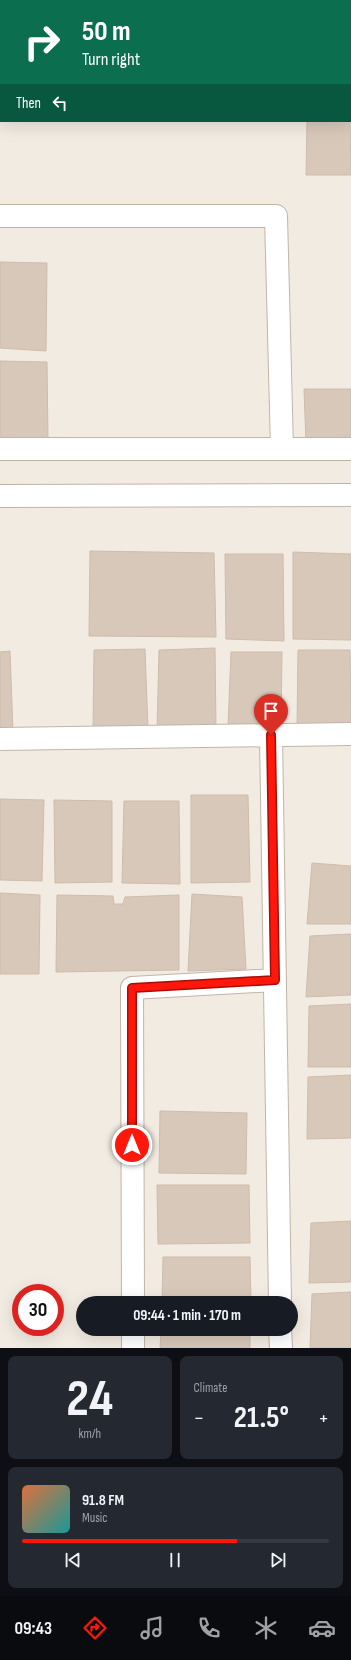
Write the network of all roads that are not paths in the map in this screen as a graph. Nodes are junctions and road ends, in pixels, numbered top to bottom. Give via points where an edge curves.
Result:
1 (0, 216) edge
2 (0, 449) edge
3 (282, 449) junction
4 (351, 449) edge
5 (351, 495) edge
6 (0, 496) edge
7 (351, 734) edge
8 (271, 735) junction
9 (0, 739) edge
10 (275, 980) junction
11 (133, 1296) edge
12 (280, 1296) edge
13 (133, 1336) edge
14 (280, 1336) edge
15 (133, 1348) edge
16 (281, 1348) edge

1 - 3 street via 276,216
2 - 3 street
3 - 4 street
5 - 6 street
7 - 8 street
8 - 9 street
8 - 10 street
10 - 11 street via 132,988
10 - 12 street
13 - 15 street
14 - 16 street

